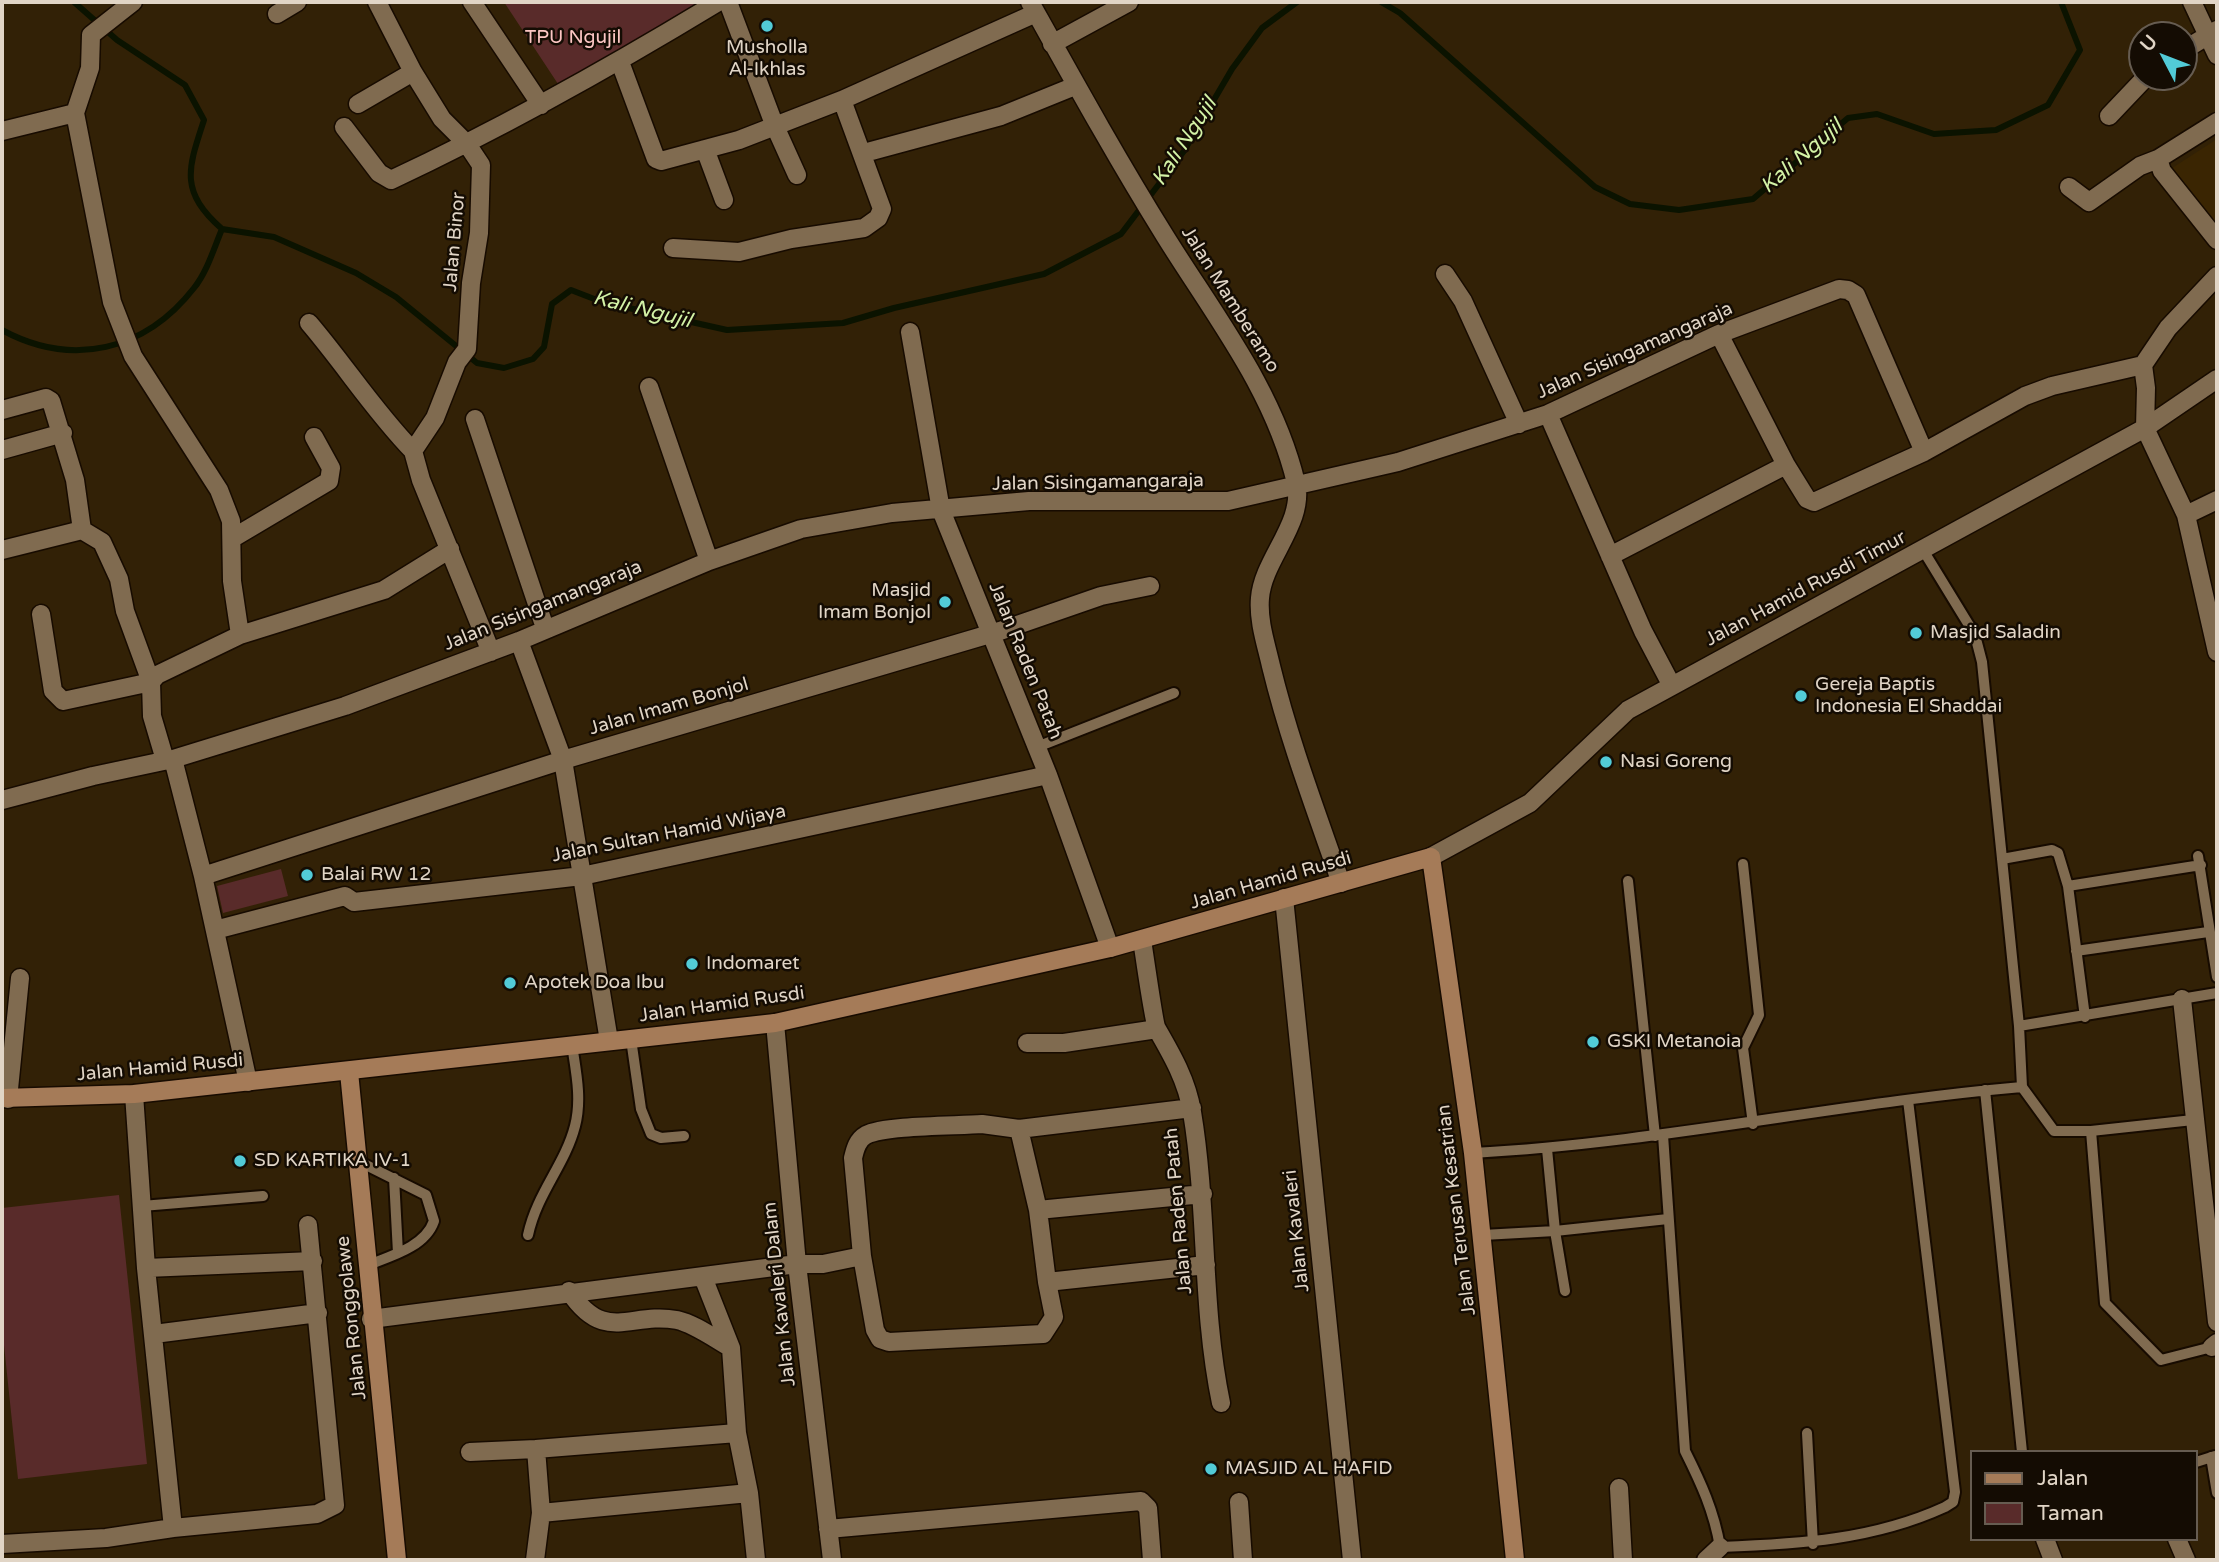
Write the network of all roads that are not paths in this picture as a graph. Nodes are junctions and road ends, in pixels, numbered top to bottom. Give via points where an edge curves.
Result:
1 (133, 2) edge
2 (297, 2) edge
3 (377, 2) edge
4 (472, 2) edge
5 (718, 2) edge
6 (728, 2) edge
7 (1129, 2) edge
8 (2192, 2) edge
9 (1033, 8) edge
10 (276, 14) dead end
11 (2213, 32) edge
12 (2198, 41) edge
13 (1052, 44) junction
14 (2217, 55) edge
15 (620, 62) junction
16 (413, 72) junction
17 (1075, 86) junction
18 (2133, 91) edge
19 (842, 100) junction
20 (358, 104) dead end
21 (541, 105) junction
22 (75, 113) junction
23 (2109, 116) dead end
24 (2217, 122) edge
25 (774, 124) junction
26 (344, 127) dead end
27 (2, 131) edge
28 (467, 144) junction
29 (705, 149) junction
30 (864, 153) junction
31 (2158, 159) junction
32 (797, 175) dead end
33 (2069, 187) dead end
34 (724, 200) dead end
35 (2217, 240) edge
36 (673, 248) dead end
37 (1445, 274) dead end
38 (2217, 276) edge
39 (309, 323) dead end
40 (911, 332) dead end
41 (1719, 334) junction
42 (2143, 365) junction
43 (2217, 379) edge
44 (649, 387) dead end
45 (2, 410) edge
46 (1548, 414) junction
47 (475, 419) dead end
48 (1519, 424) junction
49 (2145, 428) junction
50 (63, 433) junction
51 (314, 437) dead end
52 (2, 450) edge
53 (413, 451) junction
54 (1924, 452) junction
55 (1786, 465) junction
56 (1297, 487) junction
57 (2217, 500) edge
58 (941, 510) junction
59 (2186, 515) junction
60 (82, 530) junction
61 (233, 538) junction
62 (450, 549) junction
63 (2, 550) edge
64 (1923, 550) junction
65 (1610, 556) junction
66 (709, 561) junction
67 (1150, 586) dead end
68 (41, 614) dead end
69 (545, 628) junction
70 (989, 634) junction
71 (240, 635) junction
72 (519, 641) junction
73 (491, 652) junction
74 (2217, 652) edge
75 (150, 682) junction
76 (1672, 686) junction
77 (1174, 693) dead end
78 (1037, 747) junction
79 (169, 759) junction
80 (563, 760) junction
81 (1048, 775) junction
82 (2, 800) edge
83 (1431, 857) junction
84 (2002, 859) junction
85 (1743, 864) dead end
86 (203, 876) junction
87 (582, 876) junction
88 (1628, 881) dead end
89 (1341, 883) junction
90 (2068, 886) junction
91 (1284, 898) junction
92 (215, 930) junction
93 (2208, 932) junction
94 (1142, 940) junction
95 (1110, 948) junction
96 (2076, 951) junction
97 (2217, 977) edge
98 (20, 978) dead end
99 (2217, 993) edge
100 (2182, 999) junction
101 (2085, 1017) junction
102 (775, 1023) junction
103 (2019, 1026) junction
104 (1157, 1028) junction
105 (631, 1039) junction
106 (609, 1041) junction
107 (1027, 1043) dead end
108 (572, 1045) junction
109 (349, 1072) junction
110 (248, 1082) junction
111 (2022, 1087) junction
112 (1985, 1090) junction
113 (134, 1094) junction
114 (5, 1098) edge
115 (1908, 1100) junction
116 (1192, 1108) junction
117 (2193, 1120) junction
118 (1753, 1124) junction
119 (1019, 1129) junction
120 (2091, 1131) junction
121 (684, 1136) dead end
122 (1659, 1136) junction
123 (1547, 1149) junction
124 (1473, 1153) junction
125 (358, 1161) junction
126 (394, 1178) junction
127 (1203, 1194) junction
128 (262, 1196) dead end
129 (142, 1206) junction
130 (1038, 1210) junction
131 (1668, 1219) junction
132 (308, 1225) dead end
133 (1555, 1231) junction
134 (528, 1235) dead end
135 (1483, 1235) junction
136 (398, 1253) junction
137 (862, 1256) junction
138 (313, 1261) junction
139 (797, 1264) junction
140 (368, 1265) junction
141 (1206, 1265) junction
142 (146, 1268) junction
143 (703, 1277) junction
144 (1046, 1282) junction
145 (569, 1291) junction
146 (1565, 1291) dead end
147 (318, 1313) junction
148 (371, 1319) junction
149 (2217, 1322) edge
150 (154, 1334) junction
151 (2215, 1345) edge
152 (731, 1348) junction
153 (1221, 1403) dead end
154 (737, 1433) junction
155 (1807, 1433) dead end
156 (536, 1449) junction
157 (2022, 1450) edge
158 (470, 1452) dead end
159 (2214, 1456) edge
160 (1619, 1488) dead end
161 (749, 1493) junction
162 (2217, 1493) edge
163 (1239, 1502) dead end
164 (541, 1513) junction
165 (173, 1528) junction
166 (828, 1529) junction
167 (2046, 1541) edge
168 (2178, 1541) edge
169 (2, 1544) edge
170 (1813, 1544) junction
171 (1720, 1547) junction
172 (397, 1560) edge
173 (535, 1560) edge
174 (756, 1560) edge
175 (832, 1560) edge
176 (1152, 1560) edge
177 (1243, 1560) edge
178 (1352, 1560) edge
179 (1515, 1560) edge
180 (1623, 1560) edge
181 (1706, 1560) edge
182 (2053, 1560) edge
183 (2186, 1560) edge

1 - 22 street via 91,35 90,68
2 - 10 street
3 - 16 street, Jalan Binor
4 - 21 street
5 - 15 street
6 - 25 street
7 - 13 street
8 - 11 street
9 - 13 street, Jalan Mamberamo
9 - 19 street
11 - 12 street
11 - 14 street
13 - 17 street, Jalan Mamberamo
15 - 21 street
15 - 29 street via 656,159
16 - 20 street
16 - 28 street, Jalan Binor via 442,119
17 - 30 street via 1001,116
17 - 56 street, Jalan Mamberamo via 1231,336 1268,405
18 - 23 street
19 - 25 street
19 - 30 street
21 - 28 street
22 - 27 street
22 - 61 street via 112,302 133,356 219,490
24 - 31 street
25 - 29 street
25 - 32 street
26 - 28 street via 379,173 391,180
28 - 53 street, Jalan Binor via 481,166 482,180 462,356 435,418
29 - 34 street
30 - 36 street via 881,209 878,218 864,228 738,252
31 - 33 street via 2140,166 2089,202
31 - 35 street via 2162,171
37 - 48 street via 1463,301
38 - 42 street via 2168,328
39 - 53 street via 387,425
40 - 58 street, Jalan Raden Patah
41 - 46 street, Jalan Sisingamangaraja
41 - 54 street, Jalan Sisingamangaraja via 1828,292 1848,290 1856,295
41 - 55 street
42 - 49 street
42 - 54 street via 2052,386
43 - 49 street, Jalan Hamid Rusdi Timur
44 - 66 street
45 - 50 street via 49,399
46 - 48 street, Jalan Sisingamangaraja
46 - 65 street
47 - 69 street
48 - 56 street, Jalan Sisingamangaraja via 1398,462
49 - 59 street
49 - 64 street, Jalan Hamid Rusdi Timur
50 - 52 street
50 - 60 street
51 - 61 street via 331,468 329,481
53 - 62 street
54 - 55 street via 1814,502 1807,499
55 - 65 street
56 - 58 street, Jalan Sisingamangaraja via 1228,501 1028,502
56 - 89 street, Jalan Mamberamo via 1292,519 1272,558 1260,598 1261,624 1278,700
57 - 59 street
58 - 66 street, Jalan Sisingamangaraja via 892,513 801,529
58 - 70 street, Jalan Raden Patah
59 - 74 street
60 - 63 street
60 - 75 street via 102,542 110,556
61 - 71 street via 232,581
62 - 71 street via 384,590
62 - 73 street
64 - 76 street, Jalan Hamid Rusdi Timur
64 - 84 lane via 1979,648
65 - 76 street
66 - 69 street, Jalan Sisingamangaraja
67 - 70 street, Jalan Imam Bonjol via 1101,596
68 - 75 street via 53,691 63,701
69 - 72 street, Jalan Sisingamangaraja
70 - 78 street, Jalan Raden Patah
70 - 80 street, Jalan Imam Bonjol
71 - 75 street
72 - 73 street, Jalan Sisingamangaraja
72 - 80 street
73 - 79 street, Jalan Sisingamangaraja via 345,706
75 - 79 street via 152,716
76 - 83 street, Jalan Hamid Rusdi Timur via 1628,710 1530,803
77 - 78 lane
78 - 81 street, Jalan Raden Patah
79 - 82 street, Jalan Sisingamangaraja
79 - 86 street
80 - 86 street, Jalan Imam Bonjol
80 - 87 street
81 - 87 street, Jalan Sultan Hamid Wijaya
81 - 95 street, Jalan Raden Patah
83 - 89 street, Jalan Hamid Rusdi
83 - 124 street, Jalan Terusan Kesatrian
84 - 90 lane via 2052,850 2058,853
84 - 103 lane
85 - 118 lane via 1759,1015 1743,1048
86 - 92 street
87 - 92 street, Jalan Sultan Hamid Wijaya via 354,902 345,896
87 - 106 street
88 - 122 lane
89 - 91 street, Jalan Hamid Rusdi
90 - 93 lane via 2199,860
90 - 96 lane
91 - 94 street, Jalan Hamid Rusdi
91 - 178 street, Jalan Kavaleri
92 - 110 street
93 - 96 lane
93 - 97 lane
94 - 95 street, Jalan Hamid Rusdi
94 - 104 street, Jalan Raden Patah
95 - 102 street, Jalan Hamid Rusdi
96 - 101 lane
98 - 114 street
99 - 100 lane
100 - 101 lane
100 - 117 street
101 - 103 lane
102 - 105 street, Jalan Hamid Rusdi
102 - 139 street, Jalan Kavaleri Dalam
103 - 111 lane
104 - 107 street via 1064,1043
104 - 116 street, Jalan Raden Patah via 1169,1046
105 - 106 street, Jalan Hamid Rusdi
105 - 121 lane via 641,1109 651,1134
106 - 108 street, Jalan Hamid Rusdi
108 - 109 street, Jalan Hamid Rusdi
108 - 134 lane via 579,1097 575,1128 537,1201
109 - 110 street, Jalan Hamid Rusdi
109 - 125 street, Jalan Ronggolawe
110 - 113 street, Jalan Hamid Rusdi
111 - 112 lane
111 - 120 lane via 2051,1129
112 - 115 lane
112 - 157 lane
113 - 114 street, Jalan Hamid Rusdi
113 - 129 street
115 - 118 lane
115 - 170 lane via 1953,1502 1894,1528
116 - 119 street
116 - 127 street, Jalan Raden Patah
117 - 120 lane
117 - 149 street
118 - 122 lane
119 - 130 street
119 - 137 street via 982,1124 882,1130 865,1136 853,1158
120 - 151 lane via 2105,1303 2161,1360
122 - 123 lane
122 - 131 lane
123 - 124 lane
123 - 133 lane
124 - 135 street, Jalan Terusan Kesatrian
125 - 126 lane
125 - 140 street, Jalan Ronggolawe
126 - 136 lane
126 - 136 lane via 426,1195 434,1221 425,1237
127 - 130 street
127 - 141 street, Jalan Raden Patah
128 - 129 lane
129 - 142 street
130 - 144 street
131 - 133 lane
131 - 171 lane via 1682,1440 1701,1477
132 - 138 street
133 - 135 lane
133 - 146 lane
135 - 179 street, Jalan Terusan Kesatrian
136 - 140 lane
137 - 139 street
137 - 144 street via 875,1330 880,1339 889,1342 1043,1334 1054,1317
138 - 142 street
138 - 147 street
139 - 143 street
139 - 166 street, Jalan Kavaleri Dalam
140 - 148 street, Jalan Ronggolawe
141 - 144 street
141 - 153 street, Jalan Raden Patah via 1209,1330
142 - 150 street
143 - 145 street
143 - 152 street
145 - 148 street
145 - 152 street via 579,1307 605,1323 678,1321
147 - 150 street
147 - 165 street via 335,1504 317,1514
148 - 172 street, Jalan Ronggolawe
150 - 165 street
152 - 154 street
154 - 156 street
154 - 161 street
155 - 170 lane
156 - 158 street
156 - 164 street
159 - 162 lane
160 - 180 street
161 - 164 street
161 - 174 street
163 - 177 street
164 - 173 street
165 - 169 street via 106,1538
166 - 175 street, Jalan Kavaleri Dalam
166 - 176 street via 1141,1501 1148,1508
167 - 182 street
168 - 183 street
170 - 171 lane
171 - 181 street

